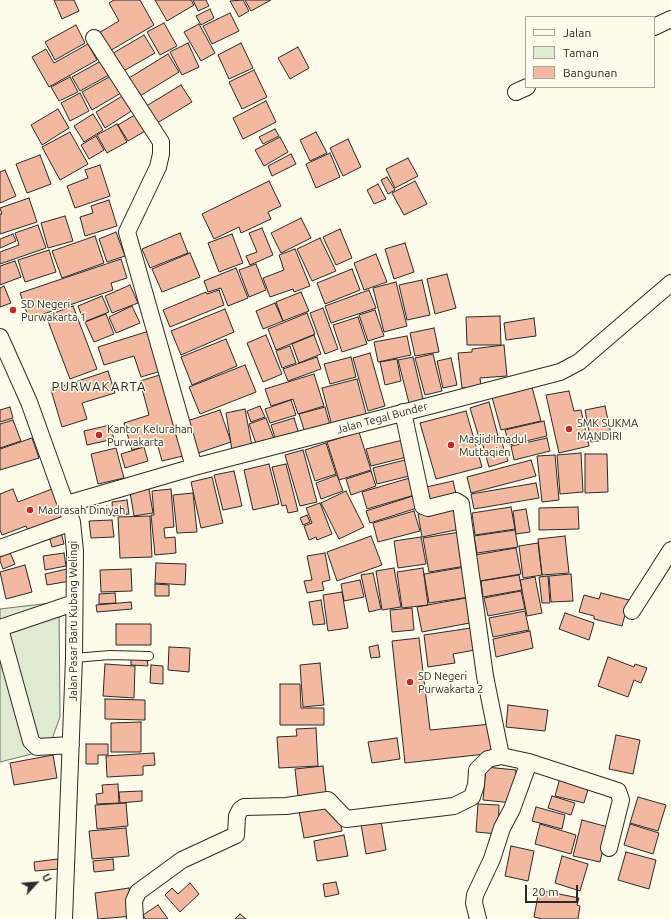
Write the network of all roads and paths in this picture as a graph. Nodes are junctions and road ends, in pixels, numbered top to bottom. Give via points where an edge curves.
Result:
1 (671, 19) edge
2 (655, 27) edge
3 (94, 38) dead end
4 (671, 283) edge
5 (0, 337) edge
6 (403, 412) junction
7 (194, 467) junction
8 (67, 504) junction
9 (72, 522) junction
10 (0, 548) edge
11 (671, 550) edge
12 (74, 603) junction
13 (632, 611) dead end
14 (0, 629) edge
15 (149, 656) dead end
16 (74, 658) junction
17 (71, 745) junction
18 (501, 756) junction
19 (529, 762) junction
20 (609, 848) dead end
21 (64, 919) edge
22 (135, 919) edge
23 (478, 919) edge

1 - 2 street
3 - 7 street via 160,142 158,167 127,232
4 - 6 street, Jalan Tegal Bunder via 584,358 560,372
5 - 8 street, Jalan Pasar Baru Kubang Welingi via 29,402
6 - 7 street, Jalan Tegal Bunder
6 - 18 street via 423,506 428,508 456,501 461,504 485,676
7 - 8 street, Jalan Tegal Bunder
8 - 9 street, Jalan Pasar Baru Kubang Welingi
9 - 10 street
9 - 12 street, Jalan Pasar Baru Kubang Welingi via 75,551
11 - 13 street
12 - 14 street
12 - 16 street, Jalan Pasar Baru Kubang Welingi
14 - 17 street via 31,741 37,747
15 - 16 lane via 110,655
16 - 17 street, Jalan Pasar Baru Kubang Welingi
17 - 21 street, Jalan Pasar Baru Kubang Welingi
18 - 19 street
18 - 22 street via 488,759 477,770 472,796 454,806 346,819 328,800 286,806 244,807 237,816 236,835 182,860 138,892 134,901
19 - 20 street via 618,791 622,800
19 - 23 street via 492,859 475,895

